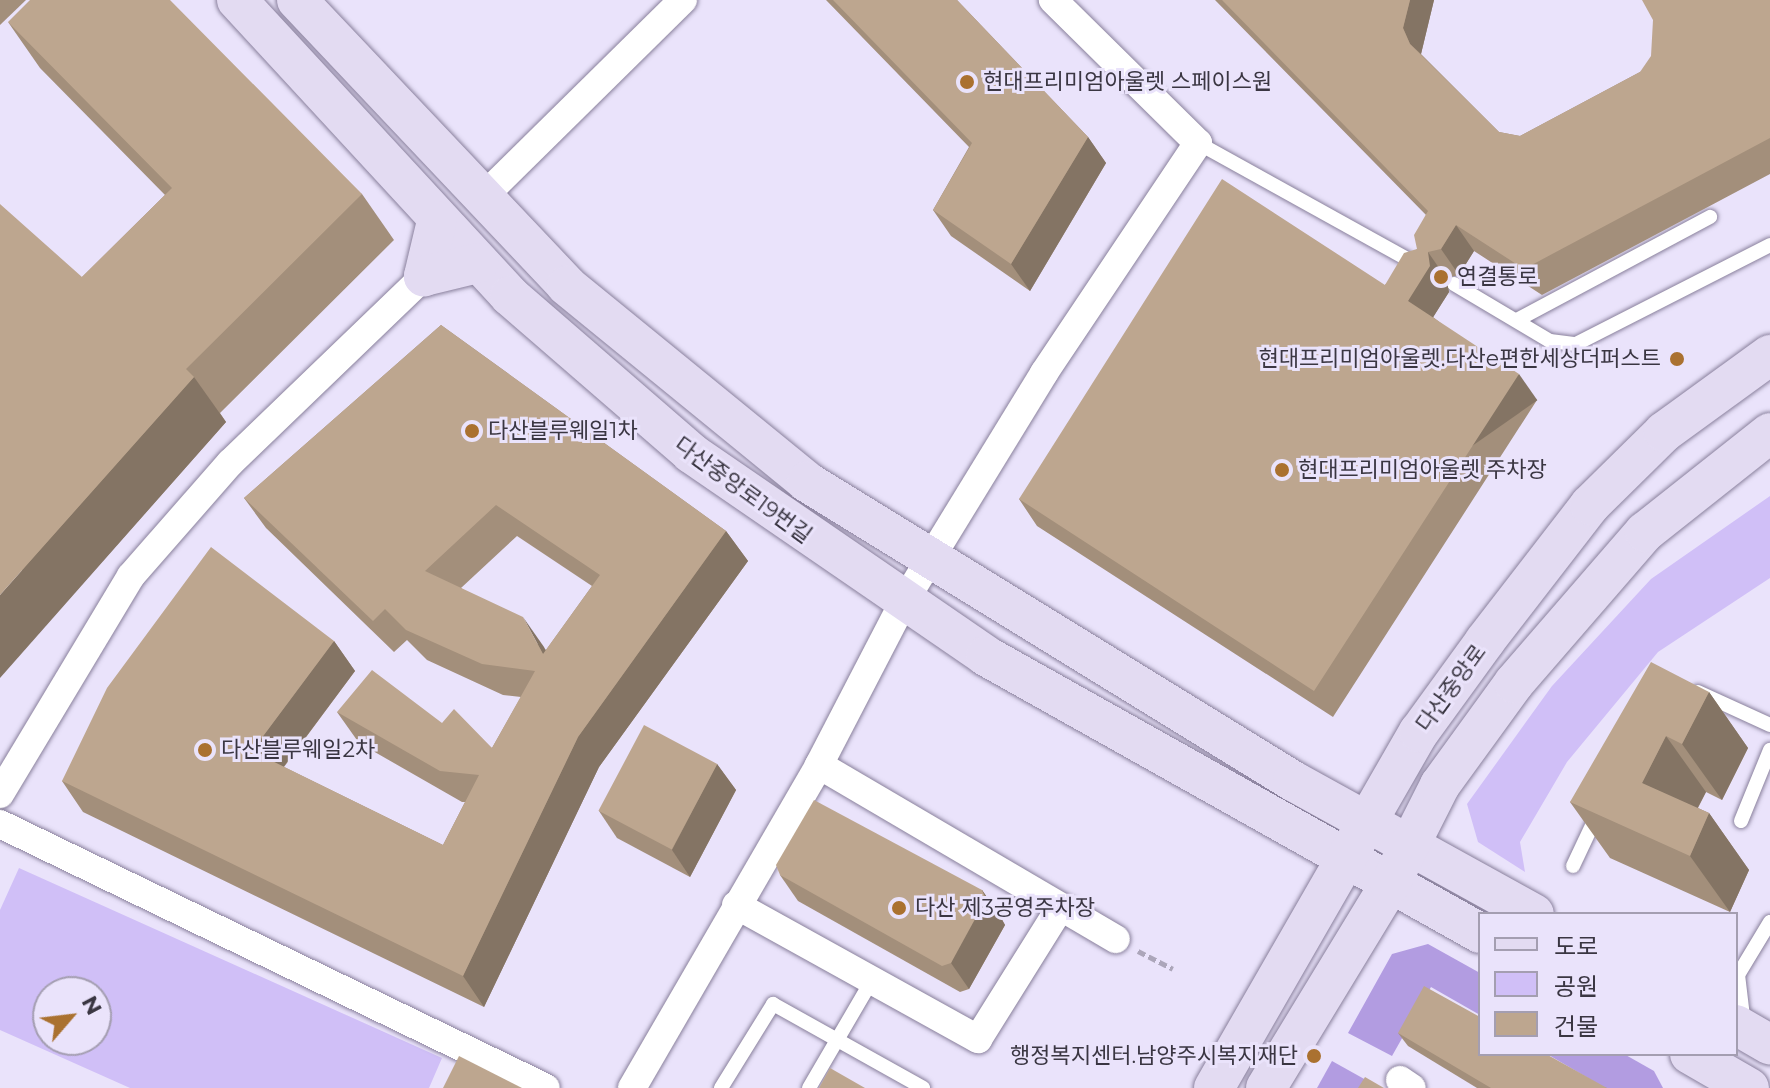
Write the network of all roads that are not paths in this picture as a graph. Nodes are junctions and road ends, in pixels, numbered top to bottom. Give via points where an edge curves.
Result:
1 (237, 0) edge
2 (297, 0) edge
3 (683, 0) edge
4 (1053, 0) edge
5 (1198, 143) junction
6 (480, 200) junction
7 (1710, 217) dead end
8 (437, 221) junction
9 (1770, 245) edge
10 (478, 263) junction
11 (1427, 270) edge
12 (424, 276) junction
13 (1454, 284) dead end
14 (1517, 320) junction
15 (1770, 355) edge
16 (1770, 433) edge
17 (930, 559) junction
18 (902, 605) junction
19 (1675, 687) edge
20 (1770, 725) edge
21 (1769, 756) edge
22 (819, 765) junction
23 (0, 794) edge
24 (1605, 797) edge
25 (1741, 821) dead end
26 (1366, 823) junction
27 (0, 824) edge
28 (1410, 845) junction
29 (1345, 857) junction
30 (1573, 866) dead end
31 (1390, 884) junction
32 (736, 905) junction
33 (1060, 908) junction
34 (1530, 912) edge
35 (1769, 927) edge
36 (1478, 932) edge
37 (1116, 939) road end
38 (872, 980) junction
39 (837, 1040) junction
40 (1739, 1057) edge
41 (546, 1088) edge
42 (632, 1088) edge
43 (721, 1088) edge
44 (809, 1088) edge
45 (923, 1088) edge
46 (1214, 1088) edge
47 (1266, 1088) edge

1 - 8 street, 다산중앙로19번길
2 - 6 street, 다산중앙로19번길
3 - 6 street
4 - 5 street
5 - 11 lane
5 - 17 street
6 - 17 street, 다산중앙로19번길 via 567,286 739,430
7 - 14 lane
8 - 10 street, 다산중앙로19번길
8 - 12 street
9 - 14 lane via 1576,344 1550,341
10 - 12 street
10 - 18 street, 다산중앙로19번길 via 669,435
12 - 23 street via 230,463 131,576
13 - 14 lane
15 - 26 street, 다산중앙로 via 1664,432 1590,505 1419,732
16 - 28 street via 1699,483 1582,597 1440,785
17 - 18 street
17 - 26 street, 다산중앙로19번길
18 - 22 street
18 - 29 street, 다산중앙로19번길
19 - 20 lane
21 - 25 lane
22 - 32 street
22 - 33 street
24 - 30 lane
26 - 28 street, 다산중앙로19번길
26 - 29 street, 다산중앙로
27 - 41 street
28 - 31 street
28 - 34 street, 다산중앙로19번길
29 - 31 street, 다산중앙로19번길
29 - 46 street, 다산중앙로
31 - 36 street, 다산중앙로19번길
31 - 47 street
32 - 38 street
32 - 42 street
33 - 37 street
33 - 38 street via 978,1039
35 - 40 lane via 1738,975
38 - 39 lane
39 - 43 lane via 773,1004
39 - 44 lane
39 - 45 lane

